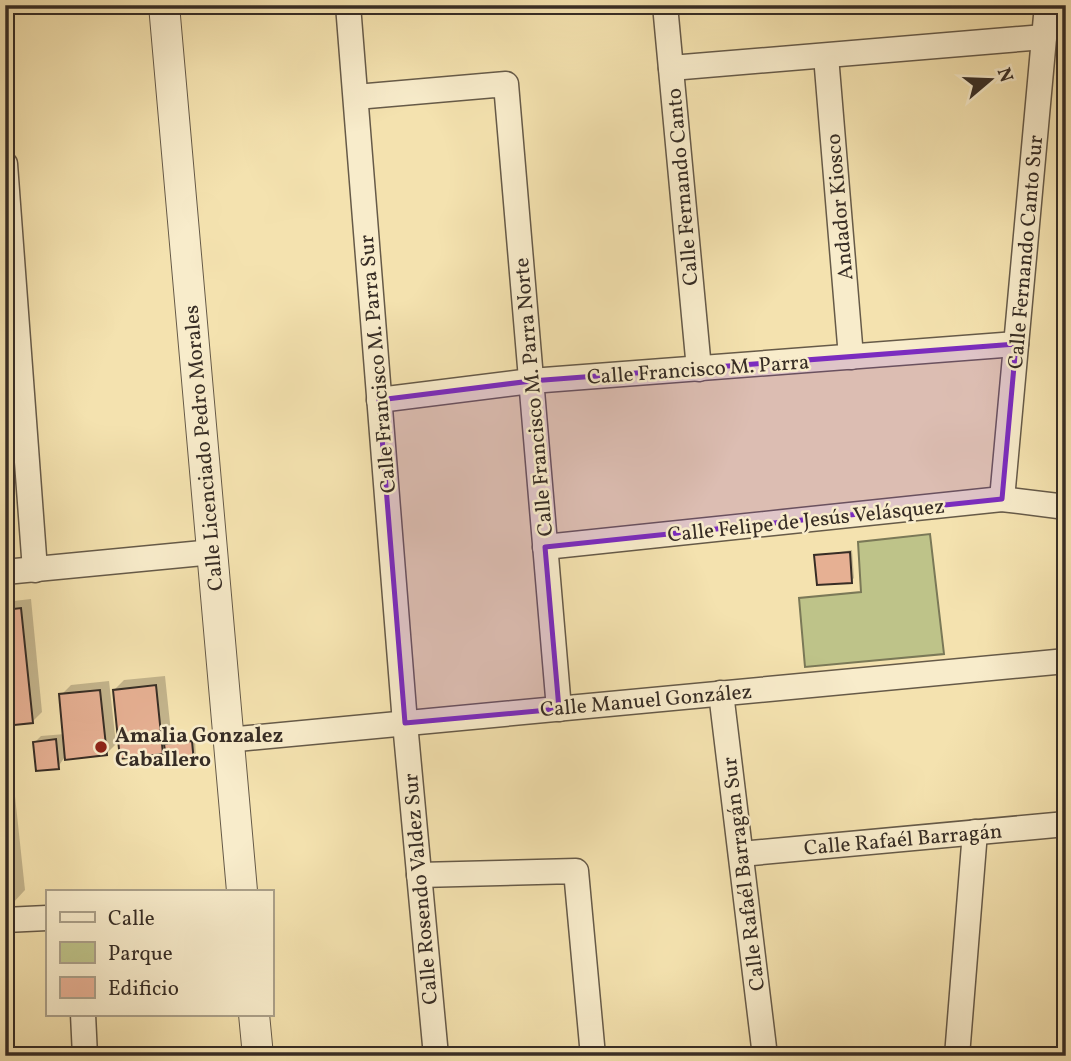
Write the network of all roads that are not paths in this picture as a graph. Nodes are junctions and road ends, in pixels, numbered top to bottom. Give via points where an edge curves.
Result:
1 (164, 5) edge
2 (348, 5) edge
3 (665, 5) edge
4 (1047, 5) edge
5 (1044, 37) junction
6 (826, 56) junction
7 (671, 68) junction
8 (356, 97) junction
9 (5, 164) edge
10 (1016, 344) junction
11 (851, 357) junction
12 (699, 369) junction
13 (531, 381) junction
14 (379, 400) junction
15 (14, 438) edge
16 (1002, 499) junction
17 (1066, 507) edge
18 (545, 547) junction
19 (213, 552) junction
20 (35, 570) junction
21 (5, 572) edge
22 (1066, 662) edge
23 (721, 693) junction
24 (559, 709) junction
25 (405, 723) junction
26 (227, 740) junction
27 (1066, 824) edge
28 (975, 832) junction
29 (741, 854) junction
30 (419, 875) junction
31 (242, 890) edge
32 (46, 918) edge
33 (5, 920) edge
34 (83, 1016) edge
35 (254, 1016) edge
36 (85, 1056) edge
37 (258, 1056) edge
38 (436, 1056) edge
39 (593, 1056) edge
40 (765, 1056) edge
41 (957, 1056) edge

1 - 19 street, Calle Licenciado Pedro Morales
2 - 8 street, Calle Francisco M. Parra Sur
3 - 7 street, Calle Fernando Canto
4 - 5 street, Calle Fernando Canto Sur
5 - 6 street
5 - 10 street, Calle Fernando Canto Sur
6 - 7 street
6 - 11 street, Andador Kiosco
7 - 12 street, Calle Fernando Canto
8 - 13 street, Calle Francisco M. Parra Norte via 506,85
8 - 14 street, Calle Francisco M. Parra Sur
9 - 15 street
10 - 11 street, Calle Francisco M. Parra
10 - 16 street, Calle Fernando Canto Sur
11 - 12 street, Calle Francisco M. Parra
12 - 13 street, Calle Francisco M. Parra
13 - 14 street, Calle Francisco M. Parra
13 - 18 street, Calle Francisco M. Parra Norte
14 - 25 street, Calle Francisco M. Parra Sur
15 - 20 street
16 - 17 street, Calle Felipe de Jesús Velásquez
16 - 18 street, Calle Felipe de Jesús Velásquez
18 - 24 street, Calle Francisco M. Parra Norte
19 - 20 street
19 - 26 street, Calle Licenciado Pedro Morales
20 - 21 street
22 - 23 street, Calle Manuel González
23 - 24 street, Calle Manuel González
23 - 29 street, Calle Rafaél Barragán Sur
24 - 25 street, Calle Manuel González
25 - 26 street, Calle Manuel González
25 - 30 street, Calle Rosendo Valdez Sur
26 - 31 street, Calle Licenciado Pedro Morales
27 - 28 street, Calle Rafaél Barragán
28 - 29 street, Calle Rafaél Barragán
28 - 41 street
29 - 40 street, Calle Rafaél Barragán Sur
30 - 38 street, Calle Rosendo Valdez Sur
30 - 39 street via 576,871
32 - 33 street
34 - 36 street
35 - 37 street

